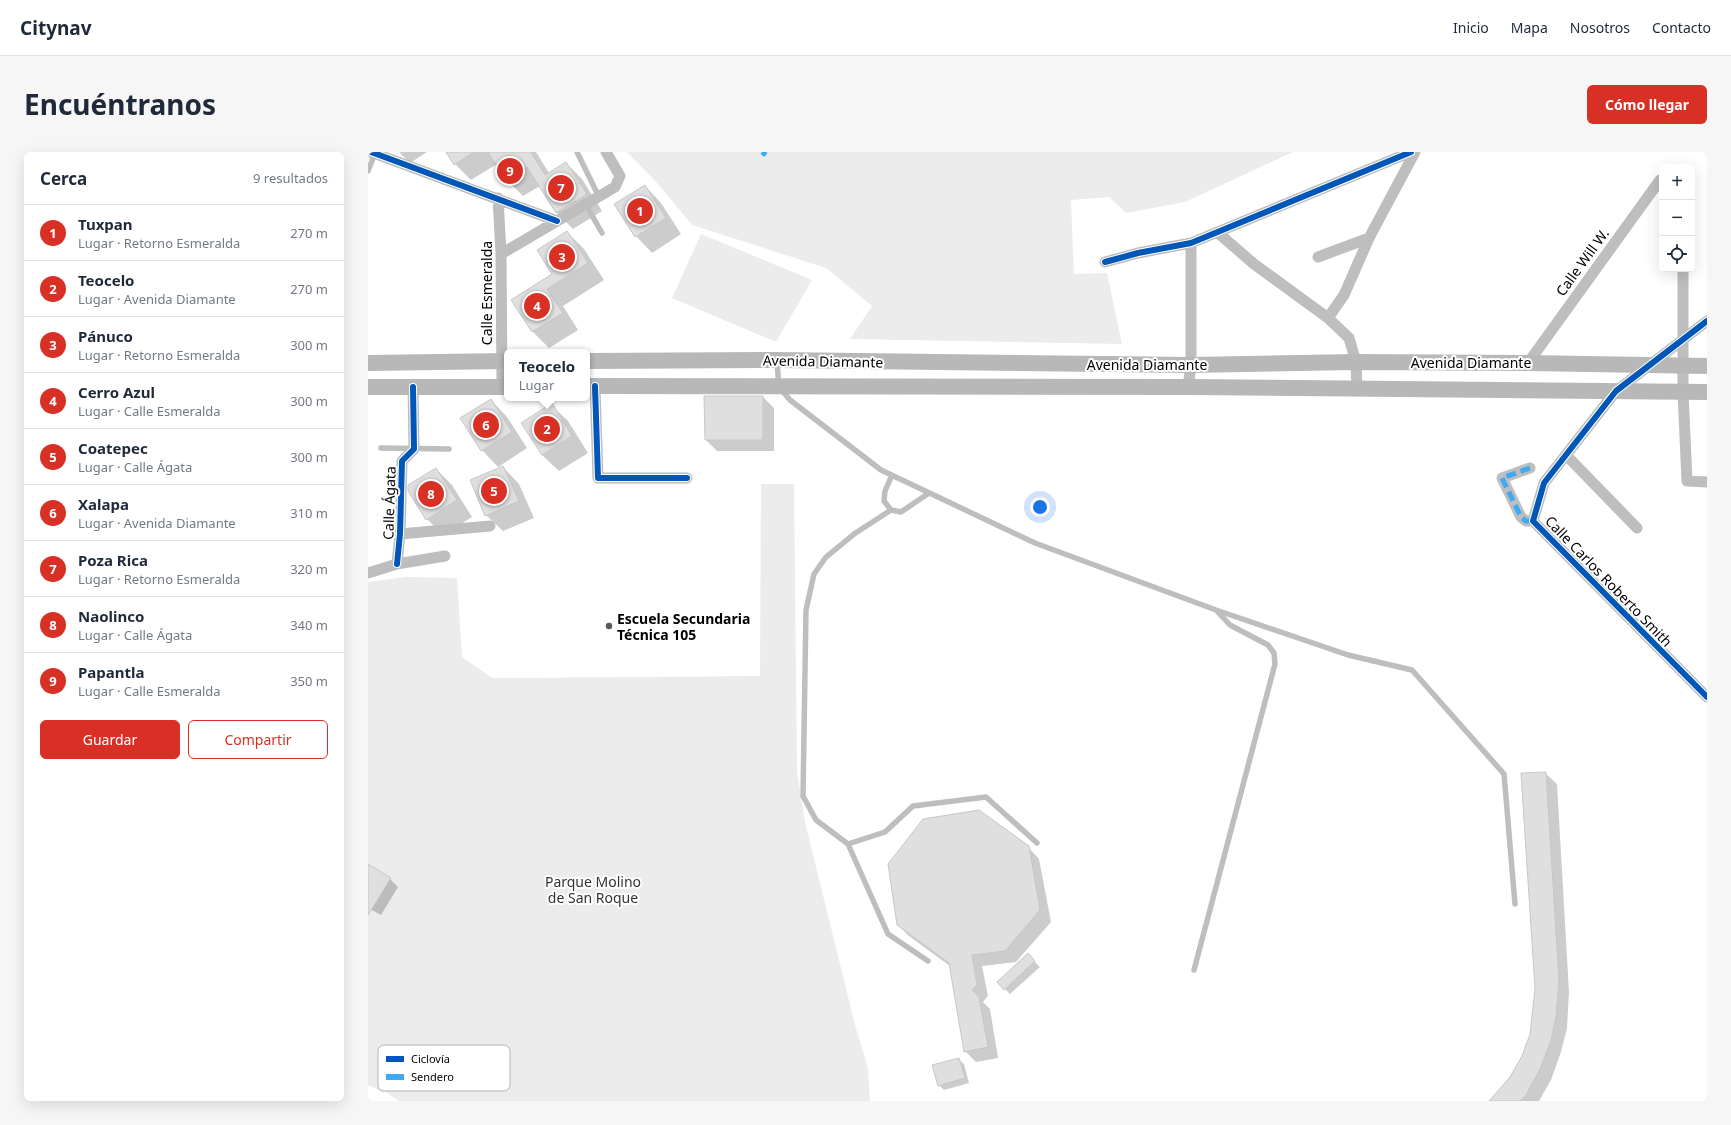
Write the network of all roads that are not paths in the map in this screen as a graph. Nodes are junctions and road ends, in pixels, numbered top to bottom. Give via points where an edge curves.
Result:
1 (577, 152) edge
2 (606, 152) edge
3 (1411, 152) edge
4 (1415, 152) edge
5 (373, 153) edge
6 (368, 171) edge
7 (1659, 183) edge
8 (599, 197) junction
9 (498, 198) junction
10 (586, 205) junction
11 (557, 221) junction
12 (1217, 232) junction
13 (602, 233) dead end
14 (1370, 238) junction
15 (1191, 243) junction
16 (501, 254) junction
17 (1318, 256) dead end
18 (1105, 262) dead end
19 (1683, 272) edge
20 (1328, 318) junction
21 (1707, 321) edge
22 (1683, 339) junction
23 (777, 360) junction
24 (504, 361) edge
25 (590, 361) edge
26 (656, 361) junction
27 (1356, 362) junction
28 (368, 363) edge
29 (1528, 363) junction
30 (1191, 365) junction
31 (1649, 365) junction
32 (1683, 366) junction
33 (1707, 366) edge
34 (591, 386) edge
35 (779, 386) junction
36 (368, 387) edge
37 (413, 387) junction
38 (504, 387) edge
39 (657, 387) junction
40 (1188, 387) junction
41 (1357, 389) junction
42 (1616, 391) junction
43 (1682, 392) junction
44 (1707, 392) edge
45 (381, 448) dead end
46 (414, 449) junction
47 (449, 449) dead end
48 (1566, 455) junction
49 (1530, 468) dead end
50 (892, 475) junction
51 (687, 478) dead end
52 (1707, 482) edge
53 (928, 492) junction
54 (891, 510) junction
55 (1533, 521) junction
56 (490, 526) dead end
57 (1637, 528) dead end
58 (400, 534) junction
59 (445, 556) dead end
60 (397, 564) junction
61 (368, 573) edge
62 (1216, 610) junction
63 (1702, 688) edge
64 (1707, 697) edge
65 (1038, 843) dead end
66 (848, 844) junction
67 (1515, 904) dead end
68 (928, 961) dead end
69 (1194, 970) dead end

1 - 8 lane
2 - 8 street via 620,176 615,187
3 - 12 street
4 - 14 street
5 - 6 lane
5 - 9 street
7 - 29 street, Calle Will W.
8 - 10 street
9 - 11 street
9 - 16 street, Calle Esmeralda
10 - 11 street
10 - 13 lane
11 - 16 street
12 - 15 street
12 - 20 street via 1254,264
14 - 17 street
14 - 20 street via 1344,295
15 - 18 street
15 - 30 street
16 - 24 street, Calle Esmeralda
19 - 22 street
20 - 27 street via 1349,338
21 - 22 street, Calle Carlos Roberto Smith
22 - 31 street, Calle Carlos Roberto Smith
22 - 32 street
23 - 26 main road, Avenida Diamante
23 - 30 main road, Avenida Diamante
23 - 35 lane
24 - 28 main road
25 - 26 main road, Avenida Diamante
26 - 39 main road
27 - 29 main road, Avenida Diamante
27 - 30 main road, Avenida Diamante
27 - 41 street
29 - 31 main road, Avenida Diamante
30 - 40 street
31 - 32 main road, Avenida Diamante
31 - 42 street, Calle Carlos Roberto Smith
32 - 33 main road, Avenida Diamante
32 - 43 street
34 - 39 main road, Avenida Diamante
34 - 51 street via 598,478
35 - 39 main road, Avenida Diamante
35 - 40 main road, Avenida Diamante
35 - 50 lane via 790,400 881,470
36 - 37 main road
37 - 38 main road
37 - 46 street
40 - 41 main road, Avenida Diamante
41 - 42 main road, Avenida Diamante
42 - 43 main road, Avenida Diamante
42 - 48 street, Calle Carlos Roberto Smith
43 - 44 main road, Avenida Diamante
43 - 52 street via 1687,481
45 - 46 lane
46 - 47 lane
46 - 58 street, Calle Ágata via 402,461
48 - 55 street, Calle Carlos Roberto Smith via 1544,483
48 - 57 street
49 - 55 street via 1502,478 1521,517 1526,521
50 - 53 lane
50 - 54 lane via 884,501
53 - 54 lane via 901,512
53 - 62 lane via 1035,543
54 - 66 lane via 854,534 826,557 814,574 806,610 803,796 816,820
55 - 63 street, Calle Carlos Roberto Smith
56 - 58 street
58 - 60 street, Calle Ágata
59 - 60 street
60 - 61 street
62 - 67 lane via 1348,655 1412,670 1504,774
62 - 69 lane via 1230,625 1268,645 1274,653 1274,664
63 - 64 street, Calle Carlos Roberto Smith
65 - 66 lane via 986,798 913,806 885,832
66 - 68 lane via 888,934

